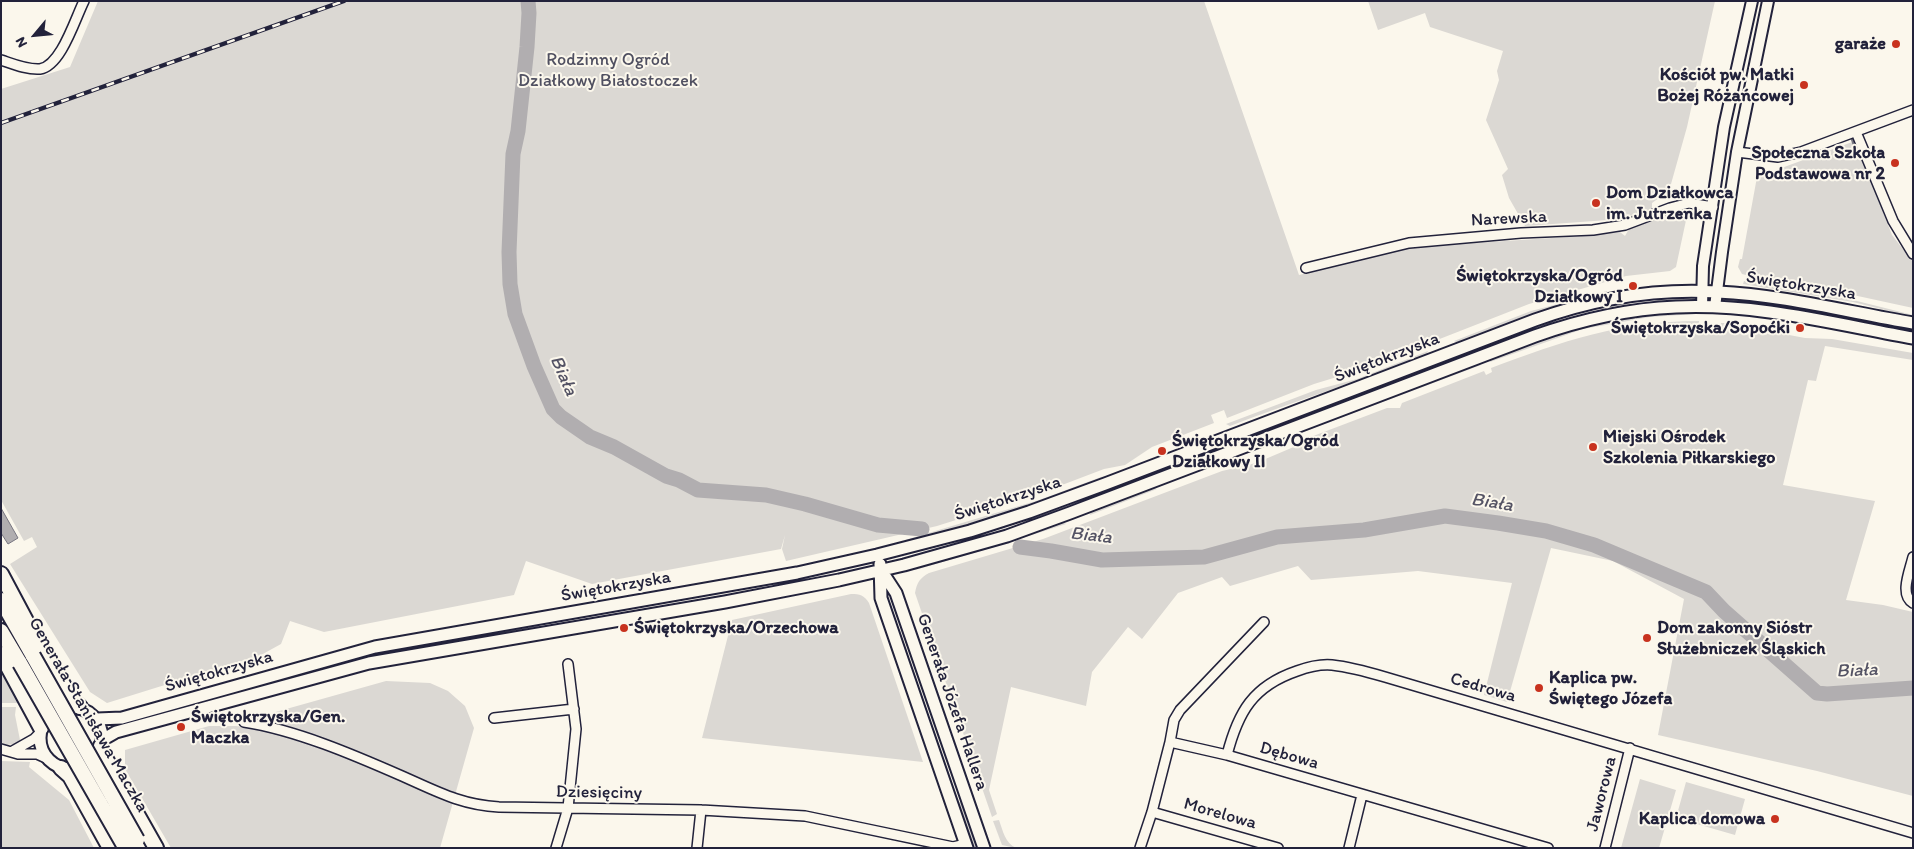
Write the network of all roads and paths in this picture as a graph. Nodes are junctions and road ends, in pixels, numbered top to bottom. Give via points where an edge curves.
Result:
1 (84, 1) edge
2 (1752, 1) edge
3 (1768, 1) edge
4 (1, 60) edge
5 (1913, 110) edge
6 (1856, 132) junction
7 (1737, 152) junction
8 (1713, 207) junction
9 (1709, 232) junction
10 (1724, 234) junction
11 (1913, 254) edge
12 (1306, 268) dead end
13 (1702, 291) junction
14 (1716, 291) junction
15 (1702, 307) junction
16 (1715, 307) junction
17 (1913, 323) edge
18 (1913, 338) edge
19 (1444, 355) junction
20 (1448, 369) junction
21 (1065, 499) junction
22 (1070, 514) junction
23 (877, 555) junction
24 (1913, 558) edge
25 (881, 570) junction
26 (1, 574) edge
27 (1, 600) edge
28 (1913, 603) edge
29 (1264, 622) dead end
30 (1, 631) edge
31 (1, 654) edge
32 (568, 664) dead end
33 (80, 707) junction
34 (935, 708) junction
35 (574, 709) junction
36 (921, 713) junction
37 (494, 718) dead end
38 (97, 719) junction
39 (244, 722) dead end
40 (40, 730) junction
41 (1170, 742) junction
42 (102, 743) junction
43 (1, 748) edge
44 (1630, 748) junction
45 (11, 752) junction
46 (1227, 755) junction
47 (48, 759) junction
48 (62, 768) junction
49 (1362, 795) junction
50 (568, 808) junction
51 (701, 810) junction
52 (1152, 812) junction
53 (1913, 833) edge
54 (140, 844) edge
55 (966, 846) edge
56 (120, 847) edge
57 (156, 848) edge
58 (556, 848) edge
59 (696, 848) edge
60 (984, 848) edge
61 (1140, 848) edge
62 (1278, 848) edge
63 (1349, 848) edge
64 (1548, 848) edge
65 (1605, 848) edge

1 - 4 street via 58,57 48,66 33,69
2 - 8 street via 1724,127
3 - 7 street
5 - 6 street
6 - 7 street via 1792,154 1765,156
6 - 11 street via 1893,221
7 - 10 street
8 - 9 street
8 - 12 street, Narewska via 1689,203 1625,225 1593,230 1410,243
9 - 10 street via 1717,238
9 - 13 street
10 - 14 street
13 - 14 main road, Świętokrzyska
13 - 15 street
13 - 19 main road, Świętokrzyska via 1643,294 1578,306
14 - 16 street
14 - 17 main road, Świętokrzyska
15 - 16 main road, Świętokrzyska
15 - 20 main road, Świętokrzyska via 1649,309 1581,322
16 - 18 main road, Świętokrzyska via 1802,318
19 - 20 main road via 1451,354 1455,360 1453,367
19 - 21 main road, Świętokrzyska
20 - 22 main road, Świętokrzyska
21 - 22 main road
21 - 23 main road, Świętokrzyska via 970,531
22 - 25 main road, Świętokrzyska via 1007,536
23 - 25 main road, Generała Józefa Hallera
23 - 38 main road, Świętokrzyska via 797,573 375,647 122,718
24 - 28 street via 1905,592
25 - 34 main road, Generała Józefa Hallera via 896,593
25 - 36 main road, Generała Józefa Hallera via 881,598
25 - 42 main road, Świętokrzyska via 725,602 370,663 116,732
26 - 33 highway via 72,700
27 - 54 highway, Generała Stanisława Maczka, bridge
29 - 41 street via 1180,710 1174,720
30 - 56 highway, Generała Stanisława Maczka, bridge
31 - 40 highway
32 - 35 street
33 - 38 main road
33 - 40 main road via 55,710
34 - 36 main road
34 - 60 main road, Generała Józefa Hallera
35 - 37 street
35 - 50 street via 576,729
36 - 55 main road, Generała Józefa Hallera
38 - 42 main road
39 - 50 street, Dziesięciny via 276,728 464,802 500,807
40 - 45 street via 34,740
40 - 47 main road via 39,741
41 - 46 street, Dębowa
41 - 52 street
42 - 48 main road via 96,758 86,766
42 - 57 highway via 104,756
43 - 45 street
44 - 46 street, Cedrowa via 1385,677 1330,665 1306,668 1270,683 1243,711 1234,727
44 - 53 street, Cedrowa
44 - 65 street, Jaworowa
45 - 47 street via 36,754
46 - 49 street, Dębowa
47 - 48 main road
48 - 56 highway
49 - 63 street
49 - 64 street, Dębowa
50 - 51 street, Dziesięciny
50 - 58 street
51 - 55 street, Dziesięciny via 806,816 953,847
51 - 59 street
52 - 61 street
52 - 62 street, Morelowa

